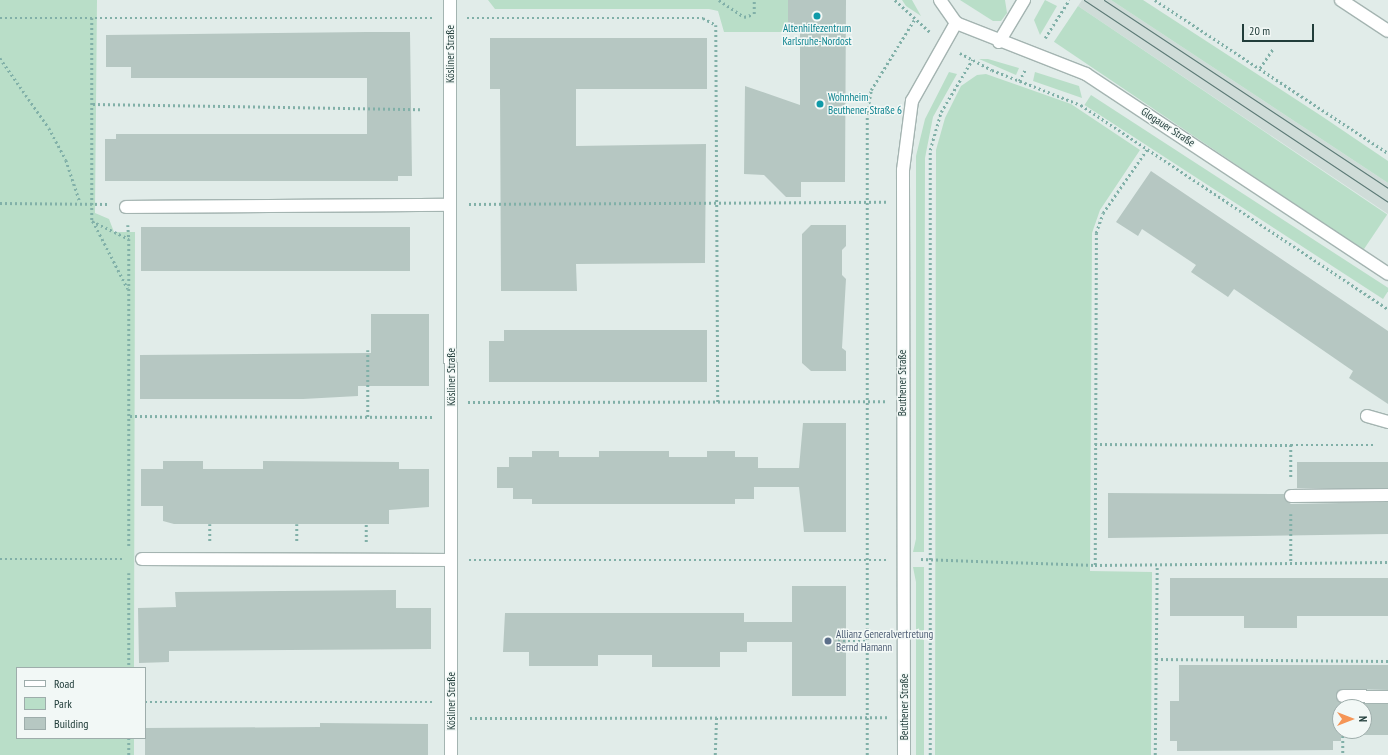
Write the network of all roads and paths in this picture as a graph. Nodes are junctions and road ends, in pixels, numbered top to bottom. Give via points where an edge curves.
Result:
1 (450, 0) edge
2 (719, 0) edge
3 (754, 0) edge
4 (895, 0) edge
5 (940, 0) edge
6 (1024, 0) edge
7 (1064, 0) edge
8 (1155, 0) edge
9 (1341, 0) edge
10 (1068, 1) edge
11 (0, 18) edge
12 (92, 18) junction
13 (450, 18) junction
14 (914, 20) junction
15 (956, 23) junction
16 (1388, 30) edge
17 (999, 42) junction
18 (945, 44) junction
19 (1273, 49) dead end
20 (1035, 53) junction
21 (0, 58) edge
22 (972, 60) junction
23 (1260, 68) junction
24 (92, 104) junction
25 (420, 109) dead end
26 (1148, 148) junction
27 (1388, 153) edge
28 (80, 202) junction
29 (94, 202) junction
30 (902, 202) junction
31 (0, 203) edge
32 (867, 203) junction
33 (717, 204) junction
34 (450, 205) junction
35 (126, 207) dead end
36 (92, 221) junction
37 (129, 234) dead end
38 (129, 239) junction
39 (1388, 274) edge
40 (130, 291) junction
41 (1388, 309) edge
42 (368, 350) dead end
43 (867, 401) junction
44 (902, 401) junction
45 (451, 402) junction
46 (718, 402) junction
47 (130, 416) junction
48 (1367, 416) dead end
49 (368, 417) junction
50 (451, 417) junction
51 (1388, 422) edge
52 (1095, 444) junction
53 (1291, 445) junction
54 (1375, 445) dead end
55 (1388, 495) edge
56 (1291, 496) junction
57 (0, 559) edge
58 (129, 559) junction
59 (142, 559) dead end
60 (451, 560) junction
61 (1291, 563) dead end
62 (1094, 565) dead end
63 (1157, 565) dead end
64 (838, 641) dead end
65 (867, 641) junction
66 (1156, 659) junction
67 (1388, 661) edge
68 (129, 667) edge
69 (1343, 696) dead end
70 (1388, 697) edge
71 (146, 702) edge
72 (451, 702) junction
73 (716, 717) junction
74 (867, 717) junction
75 (904, 717) junction
76 (451, 718) junction
77 (129, 739) edge
78 (1343, 739) edge
79 (129, 755) edge
80 (451, 755) edge
81 (715, 755) edge
82 (867, 755) edge
83 (904, 755) edge
84 (930, 755) edge
85 (1155, 755) edge
86 (1343, 755) edge

1 - 13 street, Kösliner Straße
2 - 3 path via 744,18 754,14
4 - 14 path
5 - 15 street
6 - 17 street
7 - 10 path
8 - 23 path
9 - 16 street
10 - 20 path
11 - 12 path
12 - 13 path
12 - 24 path
13 - 33 path via 710,19 717,32
13 - 34 street, Kösliner Straße
14 - 18 path
14 - 32 path via 871,90 867,113
15 - 17 street, Glogauer Straße
15 - 18 street, Beuthener Straße
17 - 20 street, Glogauer Straße
18 - 22 path
18 - 30 street, Beuthener Straße via 912,101 905,133
19 - 23 path
20 - 39 street, Glogauer Straße via 1093,79
21 - 28 path via 49,128 66,160
22 - 26 path via 1071,100
22 - 84 path via 941,112 930,150
23 - 27 path
24 - 25 path
24 - 29 path
26 - 41 path
26 - 52 path via 1098,222
28 - 29 path
28 - 31 path
29 - 36 path
30 - 32 path
30 - 44 street, Beuthener Straße
32 - 33 path
32 - 43 path
33 - 34 path
33 - 46 path
34 - 35 street
34 - 45 street, Kösliner Straße
36 - 38 path
36 - 40 path
37 - 38 path
38 - 40 path
40 - 47 path
42 - 49 path
43 - 44 path
43 - 46 path
43 - 65 path
44 - 75 street, Beuthener Straße
45 - 46 path
45 - 50 street, Kösliner Straße
47 - 49 path
47 - 58 path
48 - 51 street
49 - 50 path
50 - 60 street, Kösliner Straße
52 - 53 path
52 - 62 path
53 - 54 path
53 - 56 path
55 - 56 street
56 - 61 path
57 - 58 path
58 - 68 path
59 - 60 street
60 - 72 street, Kösliner Straße
63 - 66 path
64 - 65 path
65 - 74 path
66 - 67 path
66 - 85 path
69 - 70 street
71 - 72 path
72 - 76 street, Kösliner Straße
73 - 74 path
73 - 76 path
73 - 81 path
74 - 75 path
74 - 82 path
75 - 83 street, Beuthener Straße
76 - 80 street, Kösliner Straße
77 - 79 path
78 - 86 path

